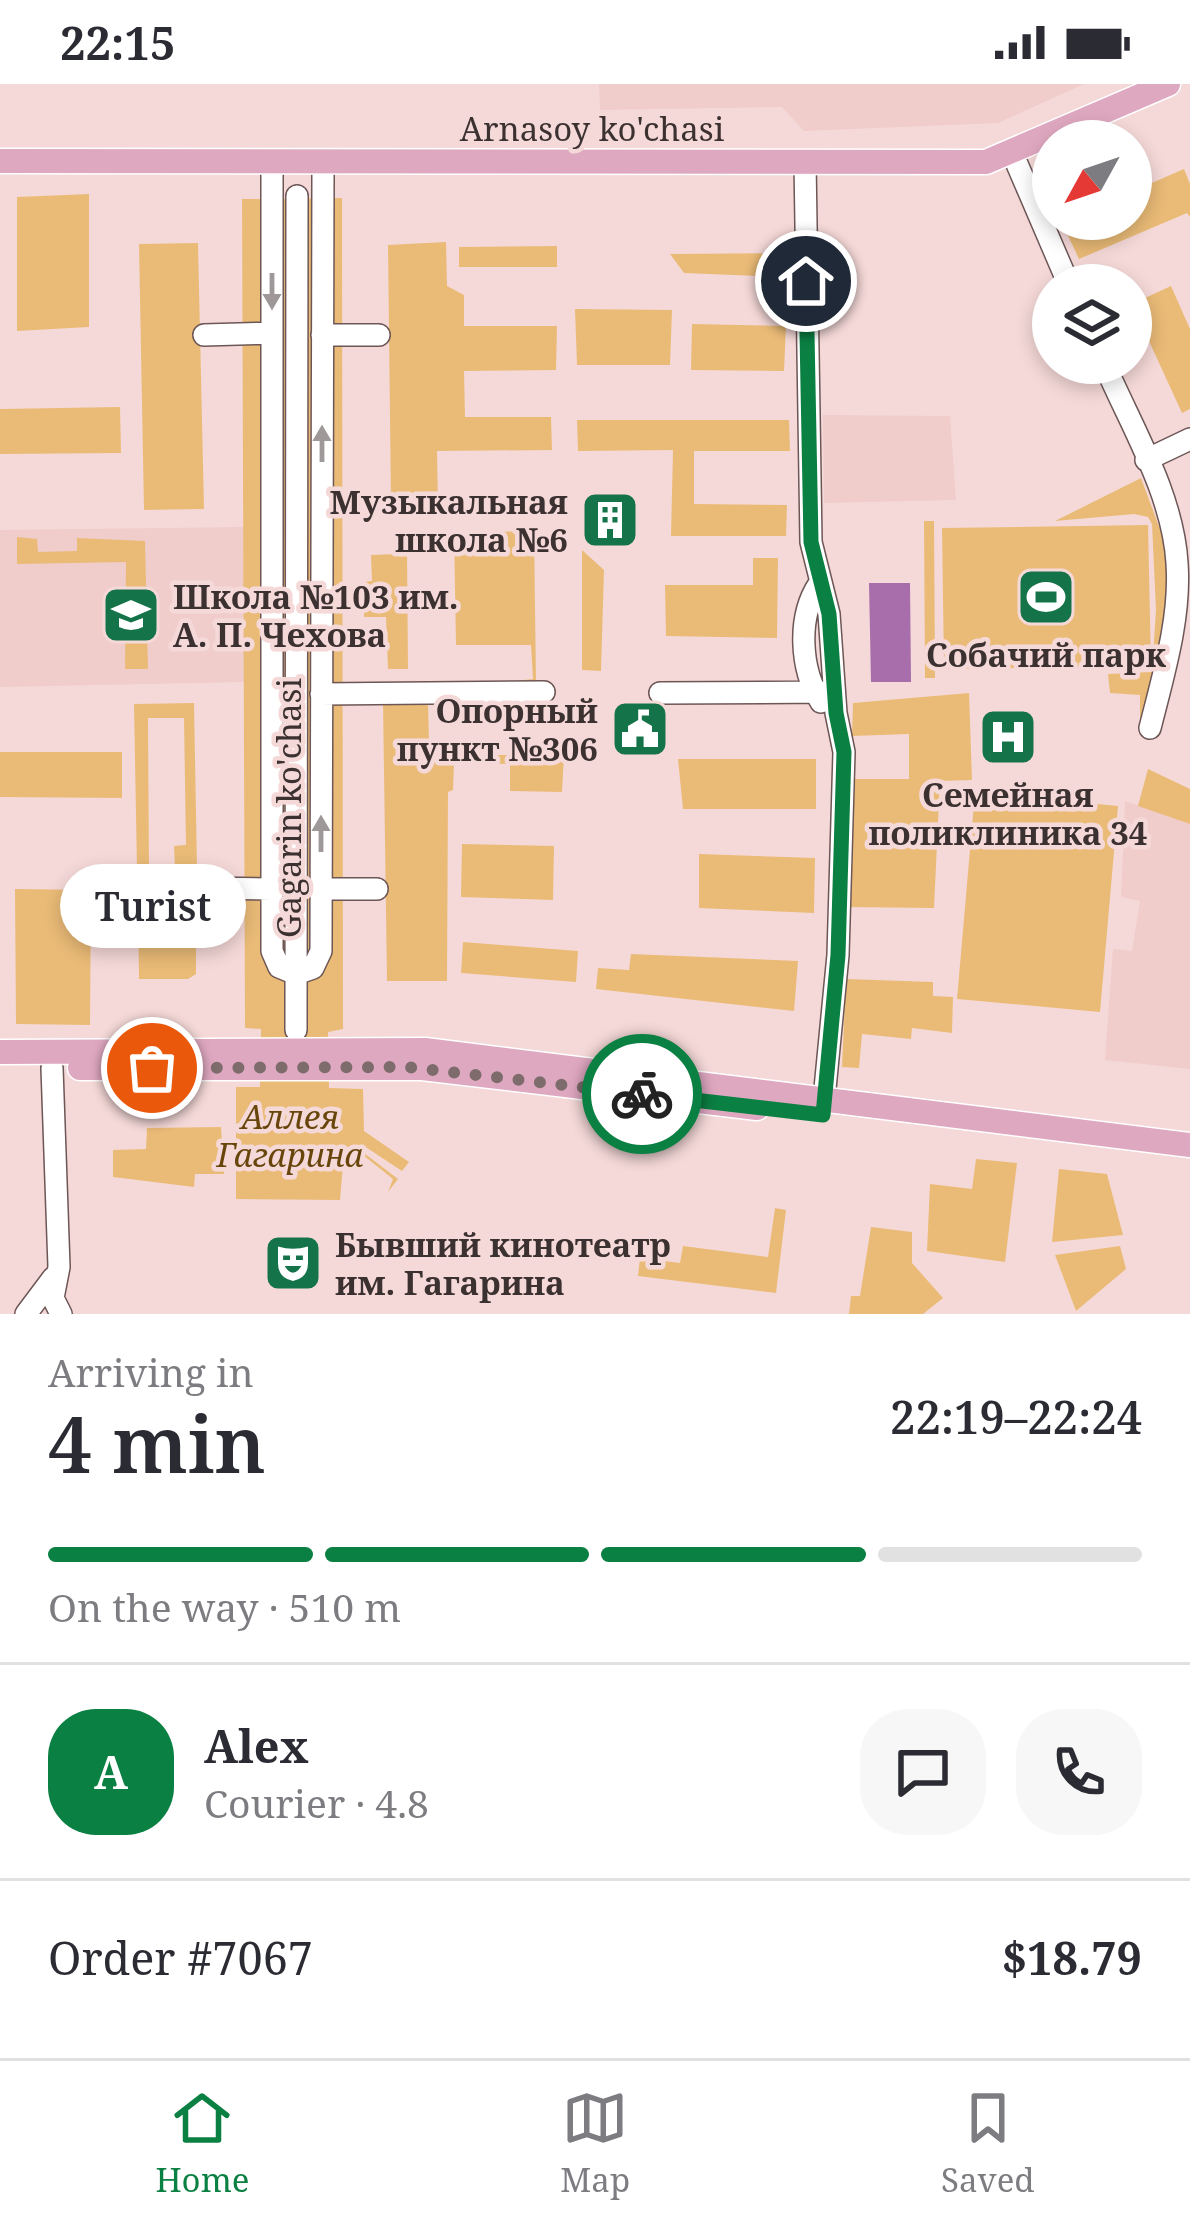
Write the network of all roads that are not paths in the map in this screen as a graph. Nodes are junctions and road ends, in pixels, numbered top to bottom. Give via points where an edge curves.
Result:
1 (1168, 84) edge
2 (1190, 86) edge
3 (1115, 120) edge
4 (1032, 154) edge
5 (1014, 159) junction
6 (0, 161) edge
7 (805, 167) junction
8 (272, 168) junction
9 (323, 168) junction
10 (0, 175) edge
11 (297, 196) dead end
12 (1061, 264) edge
13 (272, 333) junction
14 (204, 334) dead end
15 (322, 335) junction
16 (379, 335) dead end
17 (1113, 384) edge
18 (1190, 440) edge
19 (1146, 460) junction
20 (819, 584) junction
21 (804, 614) junction
22 (829, 614) junction
23 (544, 692) dead end
24 (660, 693) dead end
25 (321, 694) junction
26 (828, 699) junction
27 (1150, 728) dead end
28 (207, 888) dead end
29 (272, 889) junction
30 (321, 889) junction
31 (377, 889) dead end
32 (296, 974) junction
33 (296, 1030) dead end
34 (0, 1052) edge
35 (52, 1061) junction
36 (0, 1069) edge
37 (824, 1107) junction
38 (1190, 1145) edge
39 (1190, 1160) edge
40 (45, 1307) edge

1 - 5 main road, Arnasoy ko'chasi
2 - 3 main road
4 - 5 main road, Arnasoy ko'chasi
5 - 7 main road, Arnasoy ko'chasi via 988,174
5 - 12 street
6 - 8 main road, Arnasoy ko'chasi
7 - 9 main road, Arnasoy ko'chasi
7 - 20 street via 810,517
8 - 9 main road, Arnasoy ko'chasi
8 - 10 main road, Arnasoy ko'chasi
8 -> 13 street, Gagarin ko'chasi
9 - 15 street, Gagarin ko'chasi
11 - 32 street
13 - 14 street
13 - 29 street, Gagarin ko'chasi
15 - 16 street
25 -> 15 street, Gagarin ko'chasi
17 - 19 street
18 - 19 street
19 - 27 street via 1169,515 1178,572
20 - 21 street
20 - 22 street
21 - 22 street
21 - 26 street via 807,665
22 - 26 street
23 - 25 street
24 - 26 street
30 -> 25 street, Gagarin ko'chasi
26 - 37 street via 844,752
28 - 29 street
29 - 32 street, Gagarin ko'chasi via 273,956
30 - 31 street
30 - 32 street, Gagarin ko'chasi via 320,956
32 - 33 street
34 - 35 main road
35 - 36 main road
35 - 37 main road via 422,1068
35 - 40 street via 59,1267
37 - 38 main road
37 - 39 main road

